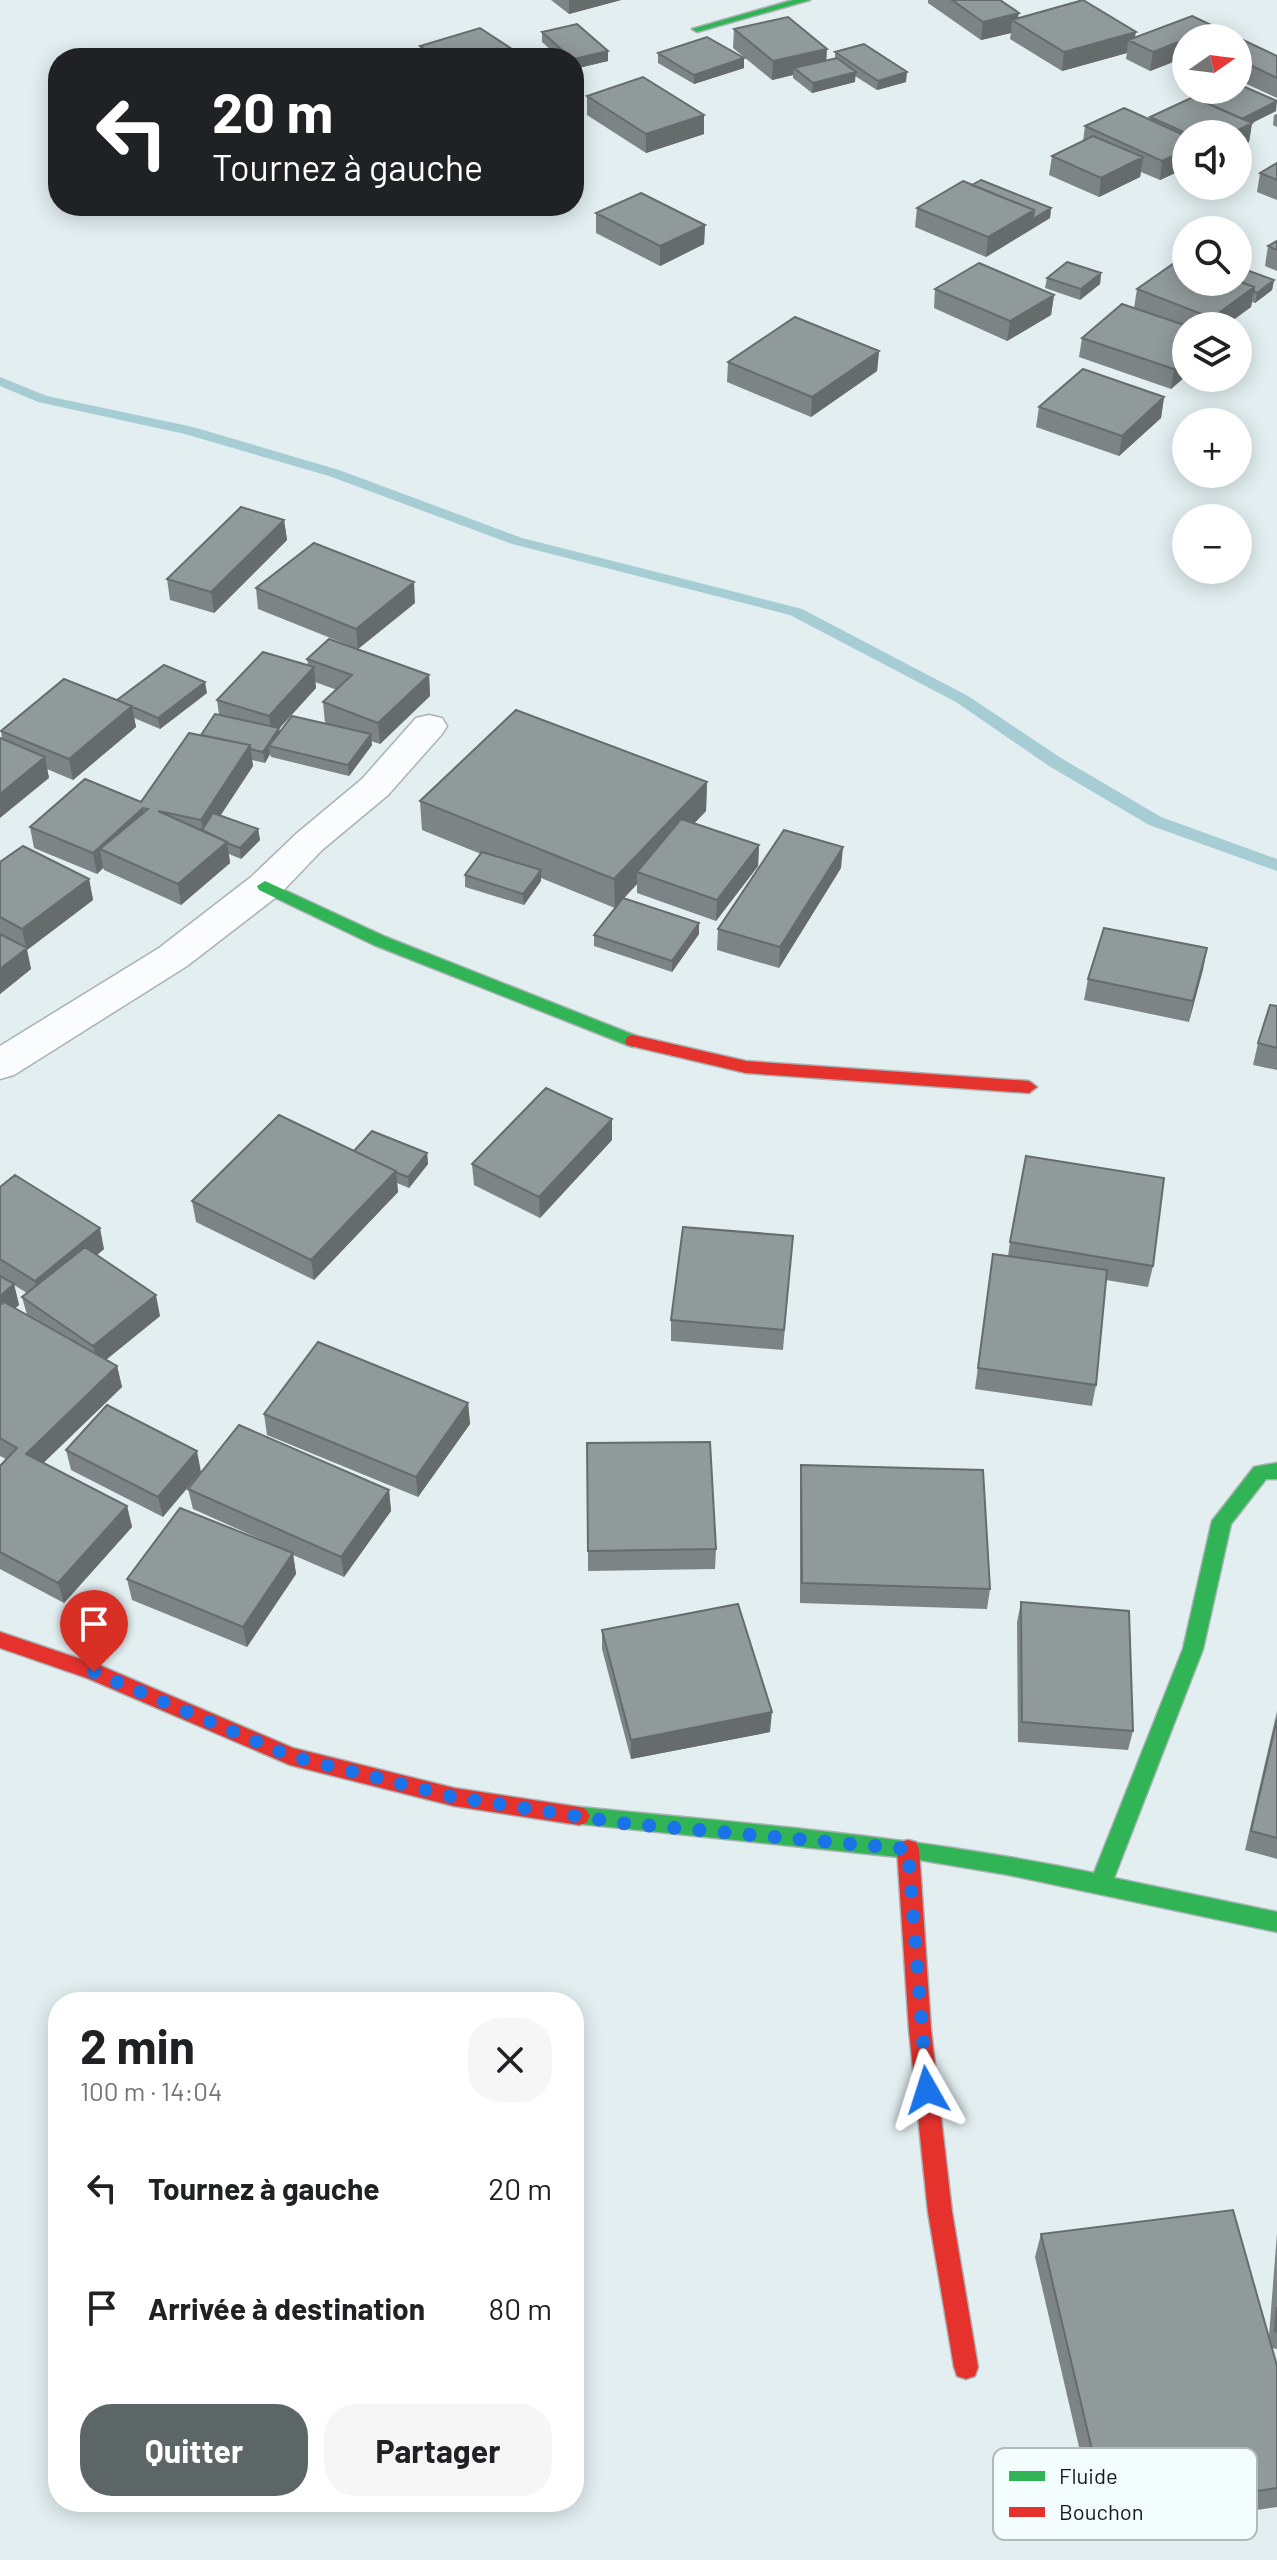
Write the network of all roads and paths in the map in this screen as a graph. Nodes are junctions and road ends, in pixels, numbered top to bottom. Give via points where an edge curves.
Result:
1 (805, 0) edge
2 (697, 29) dead end
3 (429, 726) dead end
4 (265, 886) junction
5 (0, 1065) edge
6 (1029, 1087) dead end
7 (1277, 1471) edge
8 (0, 1640) edge
9 (908, 1849) junction
10 (1100, 1885) junction
11 (1277, 1922) edge
12 (966, 2367) dead end

1 - 2 street
3 - 4 street via 375,787
4 - 5 street via 173,957
4 - 6 street via 380,941 645,1046 746,1067
7 - 10 street via 1261,1472 1222,1521 1193,1649
8 - 9 street via 94,1672 290,1756 454,1797 621,1823
9 - 10 street
9 - 12 street via 940,2212
10 - 11 street

